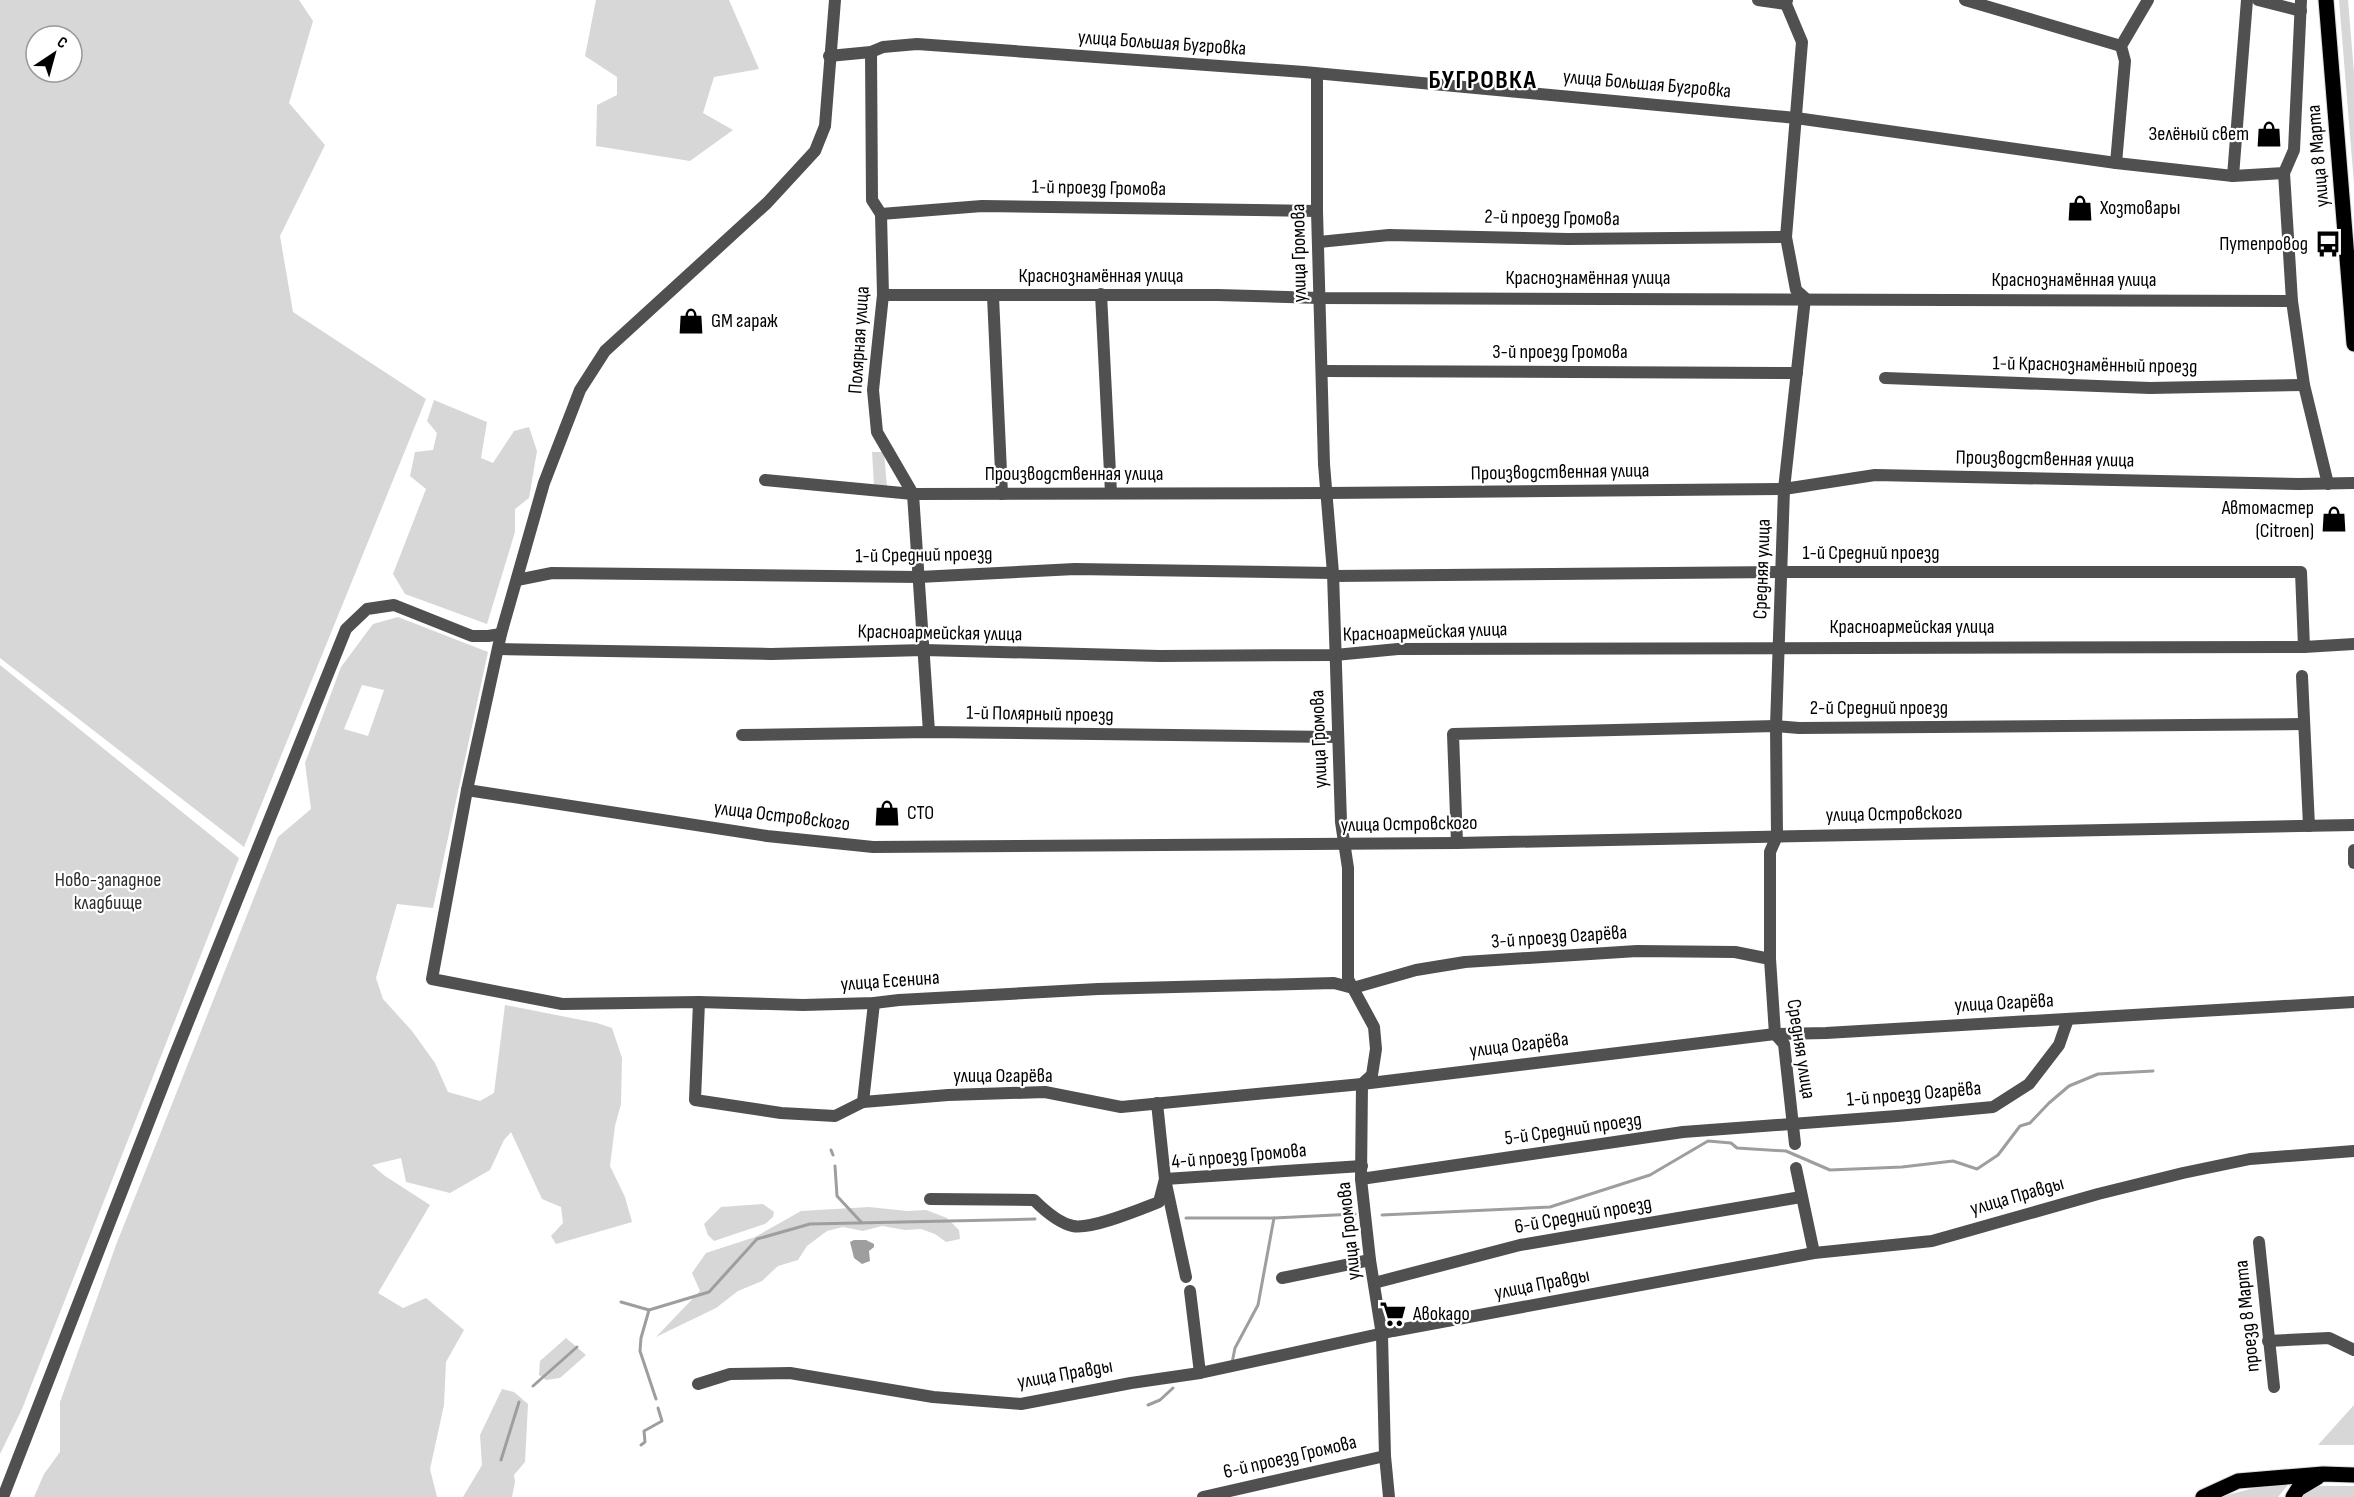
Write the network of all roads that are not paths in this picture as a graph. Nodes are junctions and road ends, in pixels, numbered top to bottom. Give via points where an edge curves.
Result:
1 (834, 0) edge
2 (1758, 0) edge
3 (1965, 0) edge
4 (2148, 0) edge
5 (2247, 0) edge
6 (2258, 0) edge
7 (2326, 0) edge
8 (1787, 2) edge
9 (2301, 5) edge
10 (2121, 46) junction
11 (870, 52) junction
12 (830, 56) junction
13 (1317, 74) junction
14 (1796, 118) junction
15 (2116, 163) junction
16 (2284, 173) junction
17 (2233, 176) junction
18 (1317, 211) junction
19 (881, 214) junction
20 (1786, 237) junction
21 (1319, 242) junction
22 (1101, 294) junction
23 (883, 295) junction
24 (993, 296) junction
25 (1320, 297) junction
26 (1805, 298) junction
27 (2292, 301) junction
28 (2354, 344) edge
29 (1323, 371) junction
30 (1797, 373) junction
31 (1885, 378) dead end
32 (2304, 385) junction
33 (765, 480) dead end
34 (2354, 483) edge
35 (2328, 484) junction
36 (1784, 489) junction
37 (913, 494) junction
38 (1002, 494) junction
39 (1111, 494) junction
40 (1328, 494) junction
41 (1781, 572) junction
42 (1333, 575) junction
43 (919, 577) junction
44 (517, 580) junction
45 (501, 634) junction
46 (2354, 644) edge
47 (1779, 647) junction
48 (2304, 647) junction
49 (498, 649) junction
50 (924, 650) junction
51 (1335, 655) junction
52 (2302, 676) dead end
53 (2304, 723) junction
54 (1776, 726) junction
55 (929, 732) junction
56 (742, 735) dead end
57 (1338, 736) junction
58 (467, 790) junction
59 (2354, 825) edge
60 (2308, 826) junction
61 (1777, 836) junction
62 (1456, 843) junction
63 (1343, 844) junction
64 (2354, 850) edge
65 (2354, 863) edge
66 (1770, 959) junction
67 (1353, 988) junction
68 (699, 1002) junction
69 (2354, 1002) edge
70 (874, 1003) junction
71 (2068, 1020) junction
72 (1775, 1034) junction
73 (1362, 1084) junction
74 (863, 1102) junction
75 (1157, 1103) junction
76 (1792, 1123) junction
77 (1795, 1144) dead end
78 (2354, 1151) edge
79 (1362, 1166) junction
80 (1796, 1168) dead end
81 (1165, 1179) junction
82 (1361, 1179) junction
83 (1801, 1197) junction
84 (930, 1199) dead end
85 (2259, 1242) dead end
86 (1814, 1253) junction
87 (1370, 1260) junction
88 (1186, 1277) dead end
89 (1282, 1278) dead end
90 (1374, 1283) junction
91 (1190, 1291) dead end
92 (1382, 1335) junction
93 (2268, 1341) junction
94 (2354, 1350) edge
95 (1200, 1373) junction
96 (698, 1384) dead end
97 (2274, 1387) dead end
98 (1385, 1456) junction
99 (2323, 1474) junction
100 (2354, 1475) edge
101 (3, 1497) edge
102 (1203, 1497) edge
103 (1389, 1497) edge
104 (2203, 1497) edge
105 (2293, 1497) edge

1 - 12 street
2 - 8 street
3 - 10 street
4 - 10 street
5 - 17 street
6 - 9 street
7 - 28 main road, улица 8 Марта
8 - 14 street via 1802,42
9 - 16 street via 2294,150
10 - 15 street via 2125,61
11 - 12 street, улица Большая Бугровка
11 - 13 street, улица Большая Бугровка via 917,44
11 - 19 street, Полярная улица via 872,200
12 - 44 street via 825,126 815,151 767,203 605,351 580,390 544,483
13 - 14 street, улица Большая Бугровка
13 - 18 street, улица Громова
14 - 15 street, улица Большая Бугровка
14 - 20 street
15 - 17 street, улица Большая Бугровка
16 - 17 street, улица Большая Бугровка
16 - 27 street
18 - 19 street, 1-й проезд Громова via 982,206
18 - 21 street, улица Громова
19 - 23 street, Полярная улица
20 - 21 street, 2-й проезд Громова via 1568,239 1389,235
20 - 26 street via 1796,290
21 - 25 street, улица Громова
22 - 24 street, Краснознамённая улица
22 - 25 street, Краснознамённая улица
22 - 39 street
23 - 24 street, Краснознамённая улица
23 - 37 street, Полярная улица via 873,390 878,432
24 - 38 street
25 - 26 street, Краснознамённая улица
25 - 29 street, улица Громова
26 - 27 street, Краснознамённая улица
26 - 30 street, Средняя улица
27 - 32 street
29 - 30 street, 3-й проезд Громова
29 - 40 street, улица Громова
30 - 36 street, Средняя улица
31 - 32 street, 1-й Краснознамённый проезд via 2150,388
32 - 35 street
33 - 37 street, Производственная улица
34 - 35 street, Производственная улица
35 - 36 street, Производственная улица via 1875,475
36 - 40 street, Производственная улица
36 - 41 street, Средняя улица
37 - 38 street, Производственная улица
37 - 43 street, Полярная улица
38 - 39 street, Производственная улица
39 - 40 street, Производственная улица
40 - 42 street, улица Громова
41 - 42 street, 1-й Средний проезд
41 - 47 street, Средняя улица
41 - 48 street, 1-й Средний проезд via 2301,572
42 - 43 street, 1-й Средний проезд via 1075,569
42 - 51 street, улица Громова
43 - 44 street, 1-й Средний проезд via 552,573
43 - 50 street, Полярная улица
44 - 45 street
45 - 49 street
45 - 101 street via 472,636 394,605 367,609 346,629
46 - 48 street, Красноармейская улица
47 - 48 street, Красноармейская улица
47 - 51 street, Красноармейская улица via 1398,649
47 - 54 street, Средняя улица
49 - 50 street, Красноармейская улица via 771,654
49 - 58 street
50 - 51 street, Красноармейская улица
50 - 55 street, Полярная улица
51 - 57 street, улица Громова
52 - 53 street
53 - 54 street, 2-й Средний проезд
53 - 60 street
54 - 61 street, Средняя улица
54 - 62 street, 2-й Средний проезд via 1453,734
55 - 56 street, 1-й Полярный проезд
55 - 57 street, 1-й Полярный проезд
57 - 63 street, улица Громова
58 - 63 street, улица Островского via 767,836 873,847
58 - 68 street, улица Есенина via 432,979 562,1004
59 - 60 street, улица Островского
60 - 61 street, улица Островского
61 - 62 street, улица Островского
61 - 66 street, Средняя улица via 1770,852
62 - 63 street, улица Островского
63 - 67 street, улица Громова via 1348,868 1348,979
64 - 65 street
66 - 67 street, 3-й проезд Огарёва via 1735,952 1637,951 1465,962 1416,970
66 - 72 street, Средняя улица
67 - 70 street, улица Есенина via 1334,983 1098,989
67 - 73 street, улица Громова via 1369,1015 1376,1038 1372,1075
68 - 70 street, улица Есенина
68 - 74 street, улица Огарёва via 695,1100 782,1113 835,1116
69 - 71 street, улица Огарёва
70 - 74 street
71 - 72 street, улица Огарёва
71 - 76 street, 1-й проезд Огарёва via 2060,1045 2029,1084 1993,1107
72 - 73 street, улица Огарёва
72 - 76 street, Средняя улица via 1784,1044
73 - 75 street, улица Огарёва
73 - 79 street, улица Громова
74 - 75 street, улица Огарёва via 1045,1092 1121,1107
75 - 81 street
76 - 77 street, Средняя улица
76 - 82 street, 5-й Средний проезд via 1683,1132
78 - 86 street, улица Правды via 2250,1159 2098,1194 1932,1240
79 - 81 street, 4-й проезд Громова
79 - 82 street, улица Громова
80 - 83 street
81 - 84 street, 4-й проезд Громова via 1159,1203 1096,1223 1073,1226 1046,1213 1034,1200
81 - 88 street
82 - 87 street, улица Громова
83 - 86 street
83 - 90 street, 6-й Средний проезд via 1521,1245
85 - 93 street, проезд 8 Марта
86 - 92 street, улица Правды
87 - 89 street
87 - 90 street, улица Громова
90 - 92 street, улица Громова
91 - 95 street
92 - 95 street, улица Правды
92 - 98 street, улица Громова
93 - 94 street via 2329,1338
93 - 97 street, проезд 8 Марта
95 - 96 street, улица Правды via 1021,1404 933,1397 790,1373 730,1374
98 - 102 street, 6-й проезд Громова
98 - 103 street, улица Громова
99 - 100 main road
99 - 104 main road via 2238,1481
99 - 105 main road via 2298,1489

